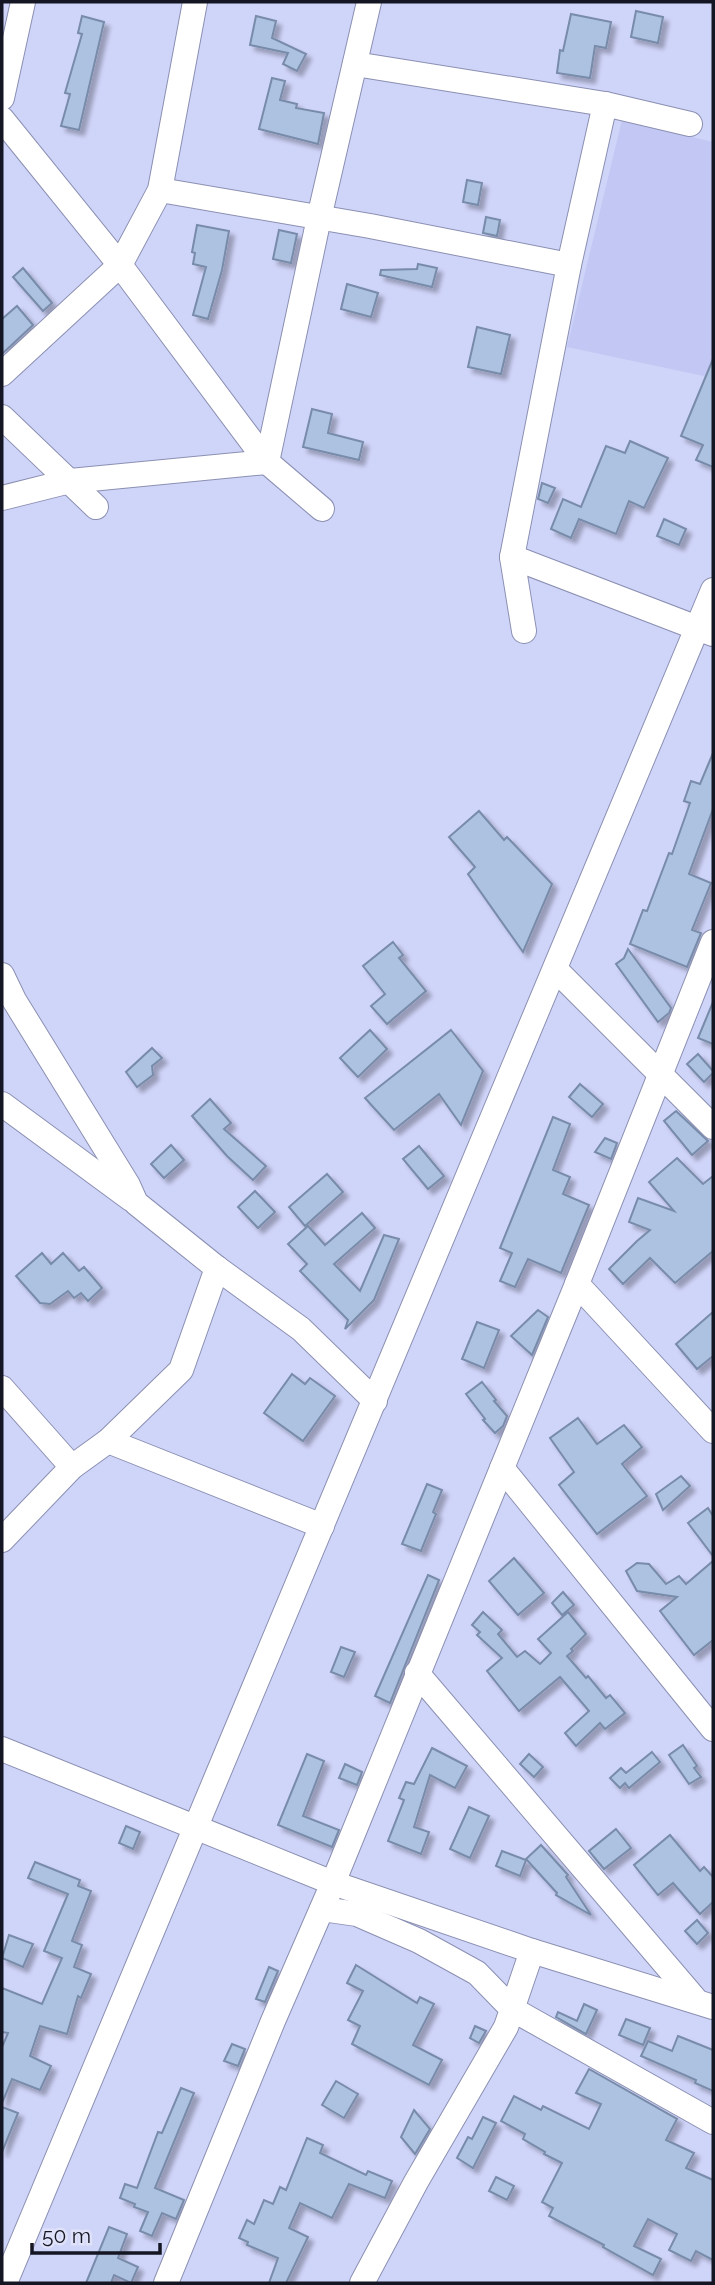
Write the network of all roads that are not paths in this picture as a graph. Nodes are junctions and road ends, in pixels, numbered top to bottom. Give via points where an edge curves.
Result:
1 (23, 2) edge
2 (195, 2) edge
3 (369, 2) edge
4 (355, 64) junction
5 (2, 98) edge
6 (604, 103) junction
7 (2, 119) edge
8 (690, 124) dead end
9 (160, 190) junction
10 (319, 218) junction
11 (120, 265) junction
12 (569, 265) junction
13 (2, 374) edge
14 (2, 417) edge
15 (267, 461) junction
16 (70, 481) junction
17 (2, 498) edge
18 (96, 507) dead end
19 (322, 509) dead end
20 (512, 557) junction
21 (713, 590) edge
22 (524, 631) dead end
23 (706, 631) edge
24 (711, 950) edge
25 (555, 969) junction
26 (2, 975) edge
27 (661, 1074) junction
28 (2, 1104) edge
29 (713, 1127) edge
30 (136, 1203) junction
31 (217, 1268) junction
32 (577, 1284) junction
33 (2, 1388) edge
34 (375, 1401) junction
35 (713, 1431) edge
36 (108, 1441) junction
37 (72, 1467) junction
38 (502, 1468) junction
39 (322, 1526) junction
40 (2, 1540) edge
41 (417, 1673) junction
42 (713, 1729) edge
43 (2, 1749) edge
44 (196, 1826) junction
45 (333, 1883) junction
46 (322, 1909) junction
47 (531, 1951) junction
48 (704, 2003) edge
49 (512, 2009) junction
50 (713, 2122) edge
51 (5, 2283) edge
52 (166, 2283) edge
53 (362, 2283) edge

1 - 5 street
2 - 9 street
3 - 4 street
4 - 6 street
4 - 10 street
6 - 8 street
6 - 12 street
7 - 11 street
9 - 10 street
9 - 11 street
10 - 12 street
10 - 15 street
11 - 13 street
11 - 15 street
12 - 20 street
14 - 16 street
15 - 16 street
15 - 19 street
16 - 17 street
16 - 18 street
20 - 22 street
20 - 23 street
21 - 23 street
23 - 25 street
24 - 27 street
25 - 27 street
25 - 34 street
26 - 30 street
27 - 29 street
27 - 32 street
28 - 30 street
30 - 31 street
31 - 34 street via 301,1329
31 - 36 street via 181,1370
32 - 35 street
32 - 38 street
33 - 37 street
34 - 39 street
36 - 37 street
36 - 39 street
37 - 40 street
38 - 41 street
38 - 42 street
39 - 44 street
41 - 45 street
41 - 48 street
43 - 44 street
44 - 45 street
44 - 51 street
45 - 46 street
45 - 47 street
46 - 49 street via 357,1914 419,1941 477,1973
46 - 52 street
47 - 48 street
47 - 49 street
49 - 50 street
49 - 53 street

